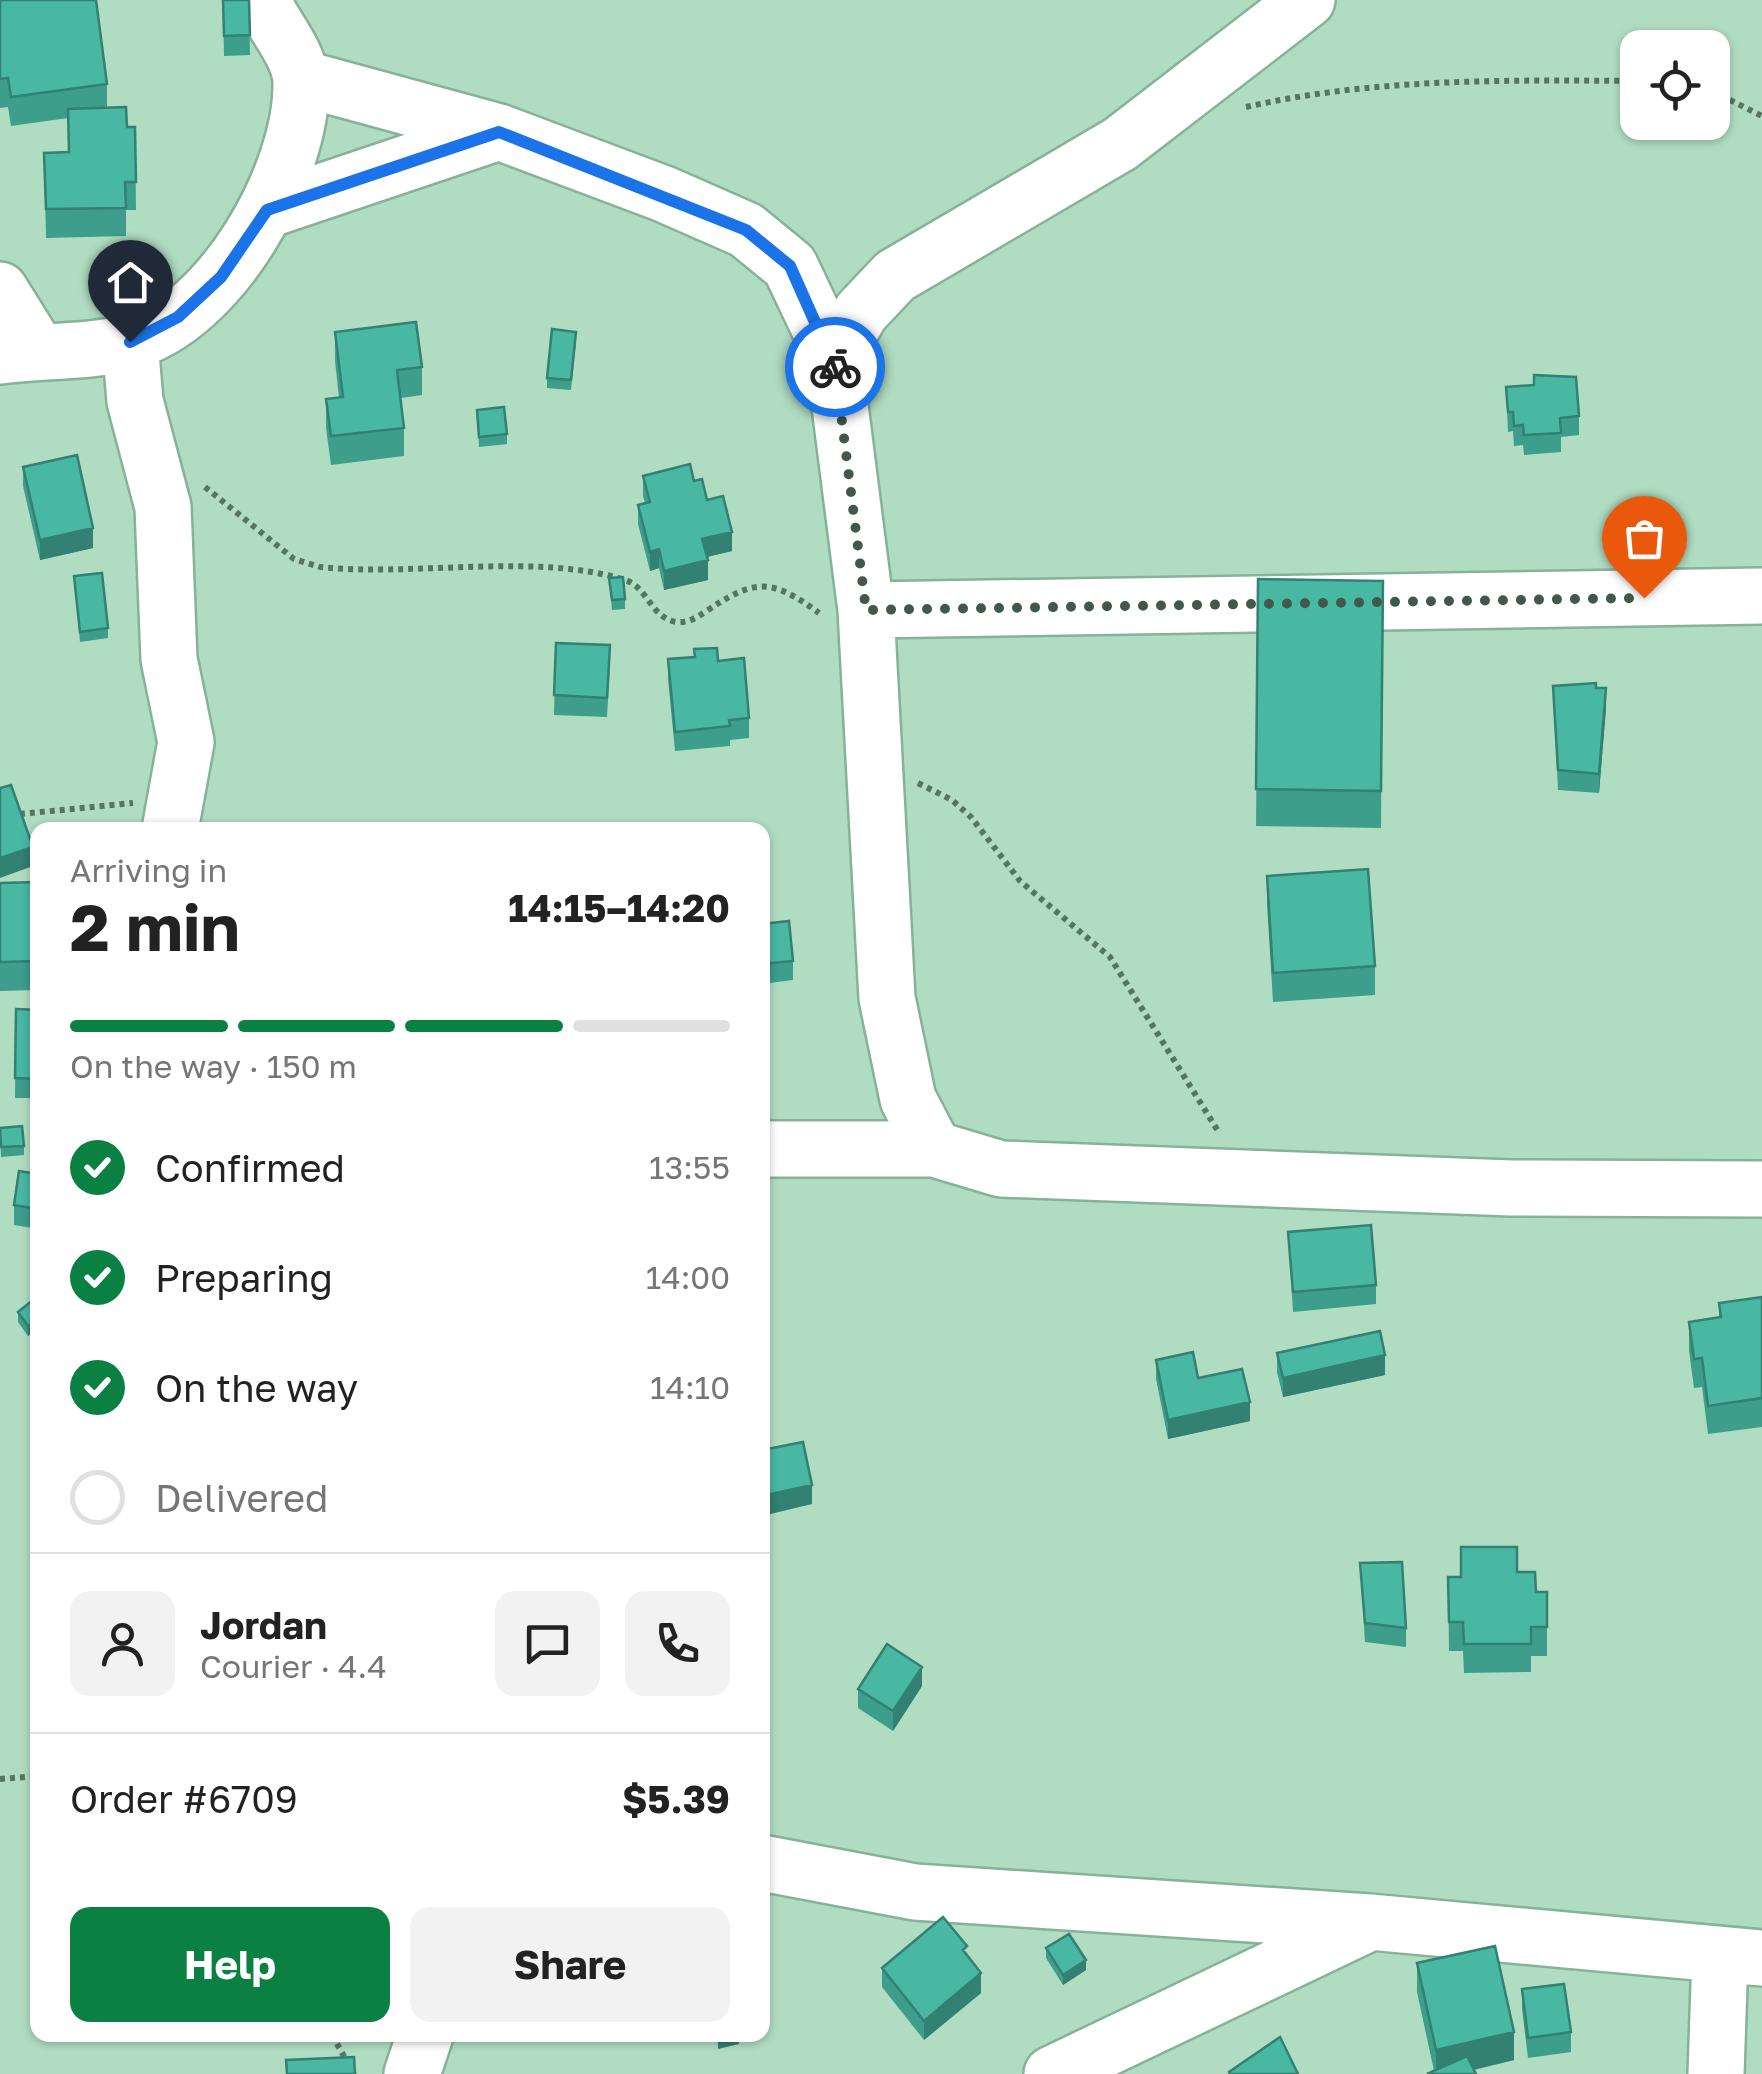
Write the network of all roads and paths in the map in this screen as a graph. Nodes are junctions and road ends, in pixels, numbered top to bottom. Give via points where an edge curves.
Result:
1 (262, 0) edge
2 (1307, 0) edge
3 (301, 78) junction
4 (1620, 80) edge
5 (1730, 99) edge
6 (1234, 110) dead end
7 (1762, 116) edge
8 (499, 132) junction
9 (267, 210) junction
10 (0, 290) edge
11 (130, 342) junction
12 (19, 353) edge
13 (834, 359) junction
14 (150, 451) junction
15 (1762, 596) edge
16 (867, 630) junction
17 (877, 765) junction
18 (174, 814) edge
19 (0, 816) edge
20 (770, 1149) edge
21 (934, 1149) junction
22 (1247, 1180) junction
23 (1762, 1189) edge
24 (30, 1776) edge
25 (0, 1778) edge
26 (770, 1865) edge
27 (1370, 1922) junction
28 (1741, 1956) edge
29 (336, 2042) edge
30 (423, 2042) edge
31 (354, 2074) edge
32 (412, 2074) edge
33 (1052, 2074) edge
34 (1716, 2074) edge

1 - 3 street
2 - 13 street via 1120,144 895,276 862,312
3 - 8 street
3 - 9 street via 298,132
4 - 6 path via 1360,88
5 - 7 path
8 - 9 street
8 - 13 street via 746,230 790,266
9 - 11 street via 221,277 178,317
10 - 12 street
11 - 12 street
11 - 14 street via 135,401
13 - 16 street
14 - 16 path via 232,504 294,559 320,567 561,570 626,580 659,616 678,622 755,583
14 - 18 street via 163,506 170,659 186,742
15 - 16 street
16 - 17 street
17 - 21 street via 887,998 908,1099
17 - 22 path via 952,800 1020,881 1110,957
18 - 19 path
20 - 21 street
21 - 22 street via 1001,1169
22 - 23 street
24 - 25 path
26 - 27 street via 916,1892
27 - 28 street
27 - 33 street
28 - 34 street
29 - 31 path
30 - 32 street

